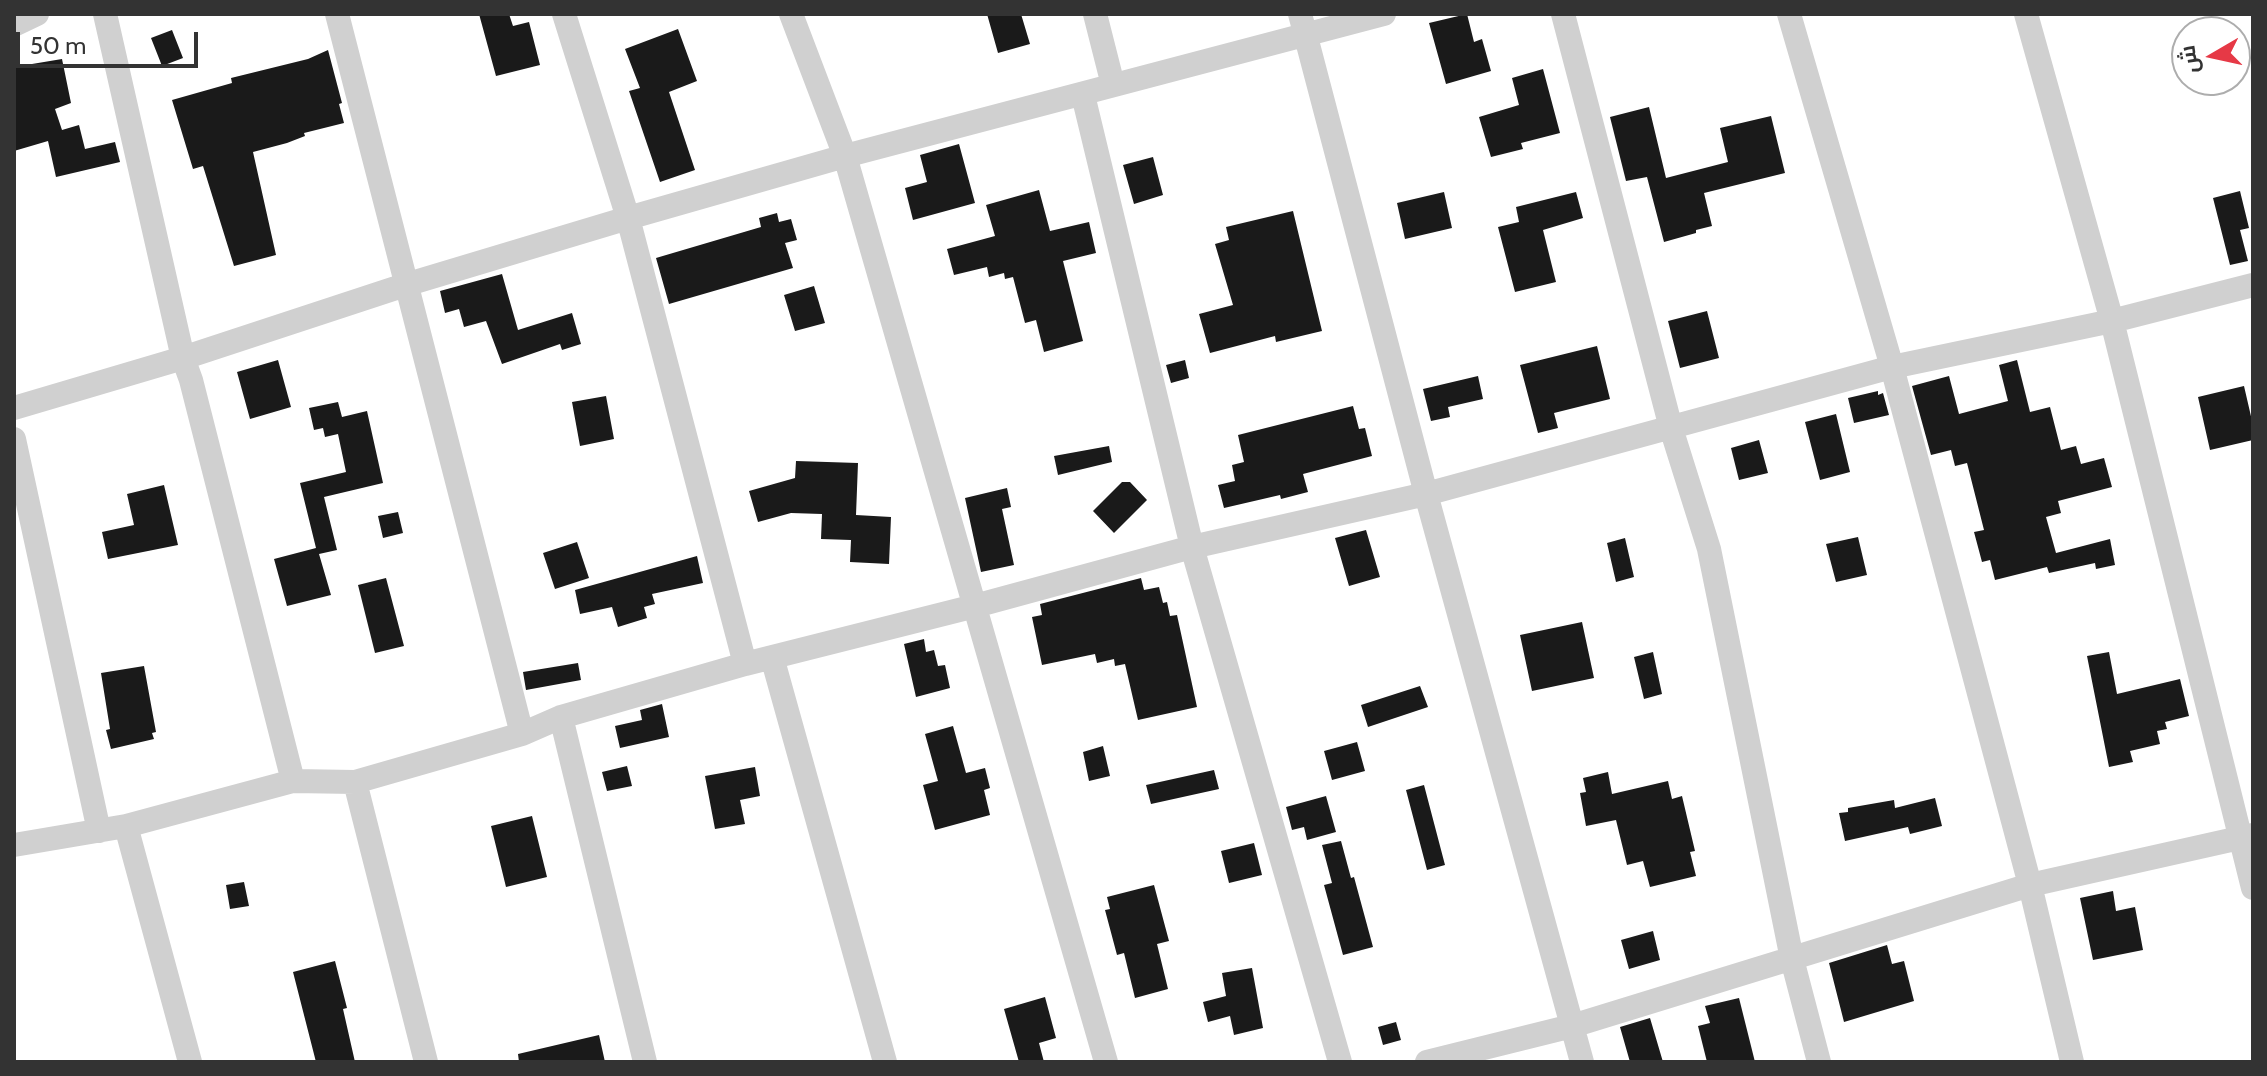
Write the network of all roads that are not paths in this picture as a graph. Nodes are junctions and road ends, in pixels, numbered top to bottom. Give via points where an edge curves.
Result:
1 (37, 14) edge
2 (105, 14) edge
3 (337, 14) edge
4 (564, 14) edge
5 (791, 14) edge
6 (1095, 14) edge
7 (1384, 14) edge
8 (1563, 14) edge
9 (1789, 14) edge
10 (2026, 14) edge
11 (1302, 24) edge
12 (14, 25) edge
13 (1113, 85) junction
14 (1083, 95) junction
15 (845, 156) junction
16 (628, 218) junction
17 (405, 285) junction
18 (2253, 285) edge
19 (2112, 321) junction
20 (183, 358) junction
21 (1892, 367) junction
22 (14, 408) edge
23 (1671, 428) junction
24 (14, 439) edge
25 (1426, 494) junction
26 (1192, 547) junction
27 (975, 606) junction
28 (772, 657) junction
29 (745, 664) junction
30 (561, 717) junction
31 (522, 734) junction
32 (293, 781) junction
33 (355, 782) junction
34 (126, 826) junction
35 (99, 831) junction
36 (2246, 837) edge
37 (14, 845) edge
38 (2030, 885) junction
39 (2253, 888) edge
40 (1792, 959) junction
41 (1572, 1026) junction
42 (190, 1062) edge
43 (426, 1062) edge
44 (645, 1062) edge
45 (885, 1062) edge
46 (1106, 1062) edge
47 (1340, 1062) edge
48 (1427, 1062) edge
49 (1582, 1062) edge
50 (1819, 1062) edge
51 (2072, 1062) edge

1 - 12 street
2 - 20 street
3 - 17 street
4 - 16 street
5 - 15 street
6 - 13 street
7 - 11 street
8 - 23 street
9 - 21 street
10 - 19 street
11 - 13 street
11 - 25 street
13 - 14 street
14 - 15 street
14 - 26 street
15 - 16 street
15 - 27 street
16 - 17 street
16 - 29 street
17 - 20 street
17 - 31 street
18 - 19 street
19 - 21 street
19 - 36 street
20 - 22 street
20 - 32 street
21 - 23 street
21 - 38 street
23 - 25 street
23 - 40 street via 1709,549
24 - 35 street
25 - 26 street
25 - 41 street
26 - 27 street
26 - 47 street
27 - 28 street
27 - 46 street
28 - 29 street
28 - 45 street
29 - 30 street
30 - 31 street
30 - 44 street
31 - 33 street
32 - 33 street
32 - 34 street
33 - 43 street
34 - 35 street
34 - 42 street
35 - 37 street
36 - 38 street
36 - 39 street
38 - 40 street
38 - 51 street
40 - 41 street
40 - 50 street
41 - 48 street
41 - 49 street

